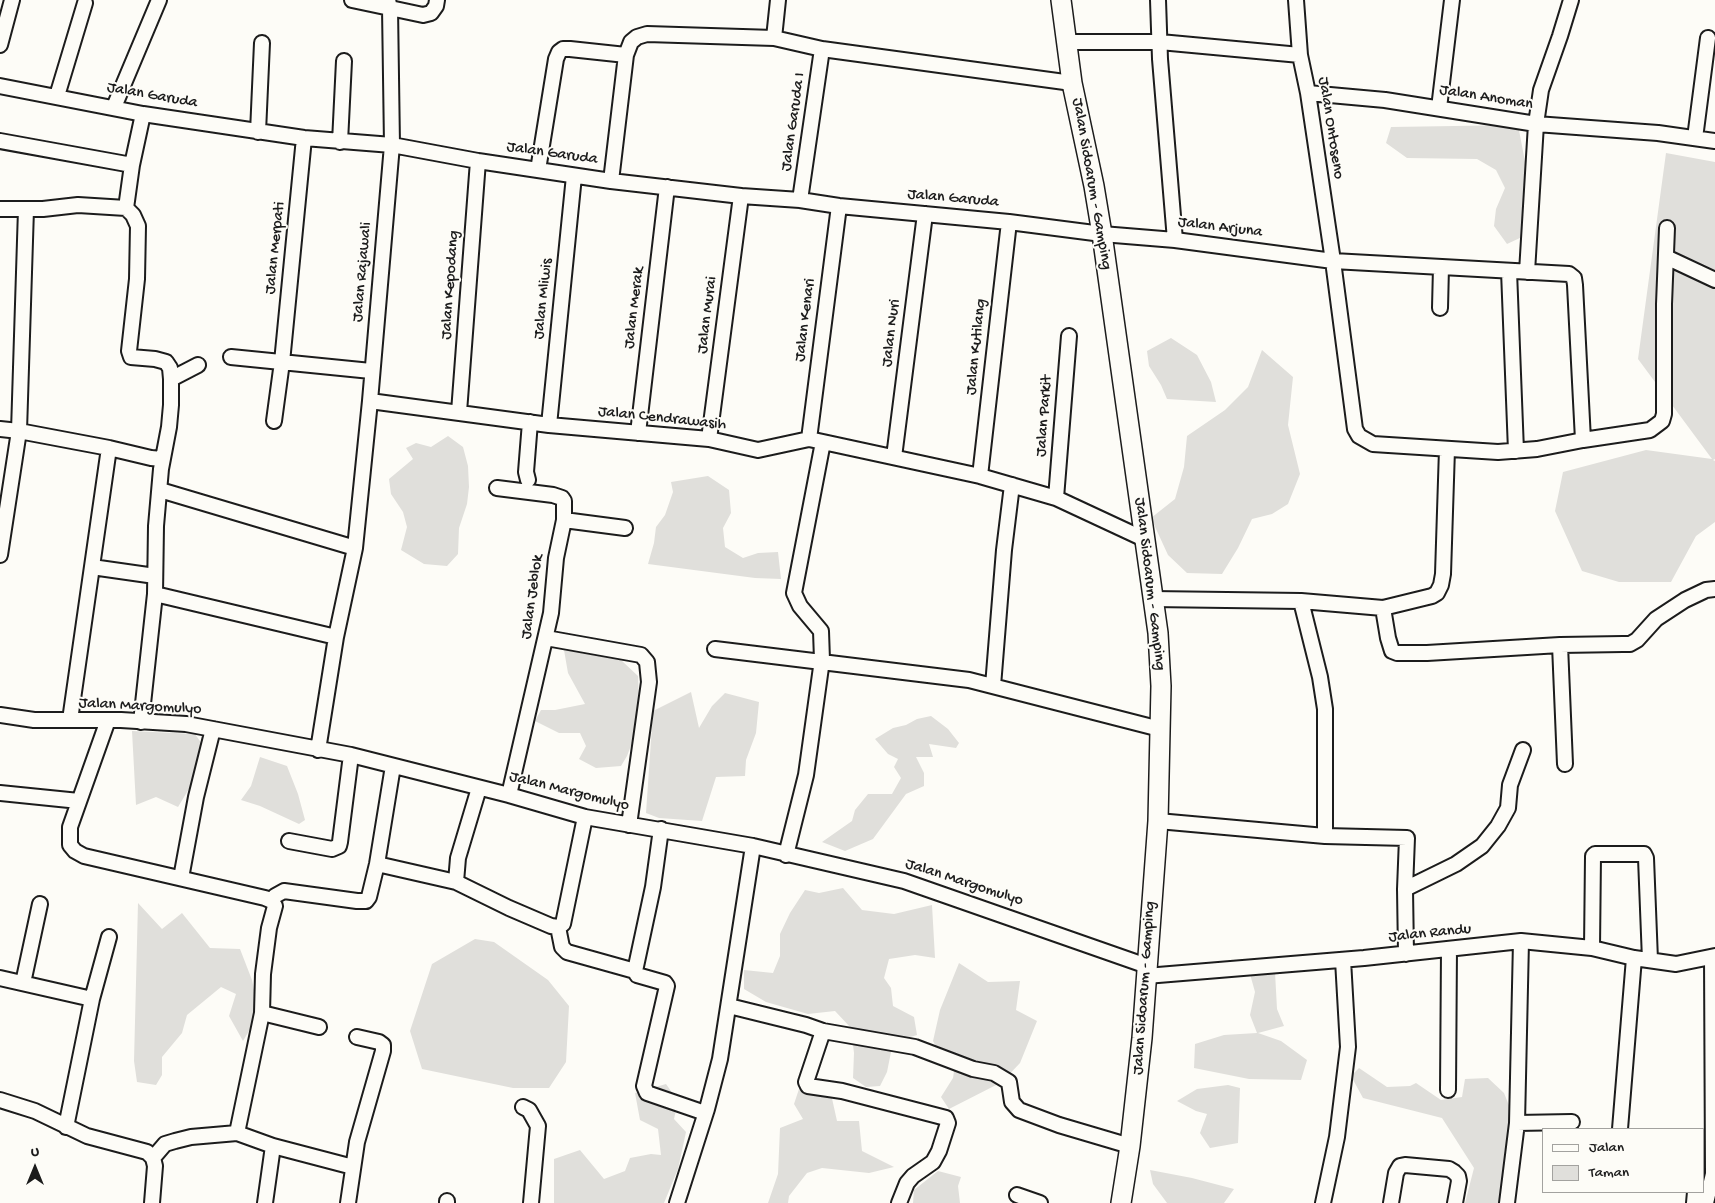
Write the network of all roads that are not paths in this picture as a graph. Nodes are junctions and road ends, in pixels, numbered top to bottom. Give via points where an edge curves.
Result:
1 (12, 0) edge
2 (159, 0) edge
3 (352, 0) edge
4 (437, 0) edge
5 (778, 0) edge
6 (1060, 0) edge
7 (1158, 0) edge
8 (1296, 0) edge
9 (1452, 0) edge
10 (1570, 0) edge
11 (85, 3) dead end
12 (389, 4) edge
13 (774, 38) junction
14 (1708, 38) dead end
15 (1067, 42) junction
16 (1160, 42) junction
17 (262, 43) dead end
18 (0, 46) edge
19 (822, 49) junction
20 (626, 55) junction
21 (1300, 55) junction
22 (344, 61) dead end
23 (1072, 83) junction
24 (0, 86) edge
25 (1308, 93) junction
26 (57, 96) junction
27 (114, 107) junction
28 (1439, 108) junction
29 (143, 114) junction
30 (1536, 124) junction
31 (258, 132) junction
32 (1689, 137) junction
33 (304, 138) junction
34 (0, 141) edge
35 (1715, 141) edge
36 (340, 142) junction
37 (392, 145) junction
38 (478, 161) junction
39 (132, 165) junction
40 (538, 170) junction
41 (574, 176) junction
42 (611, 181) junction
43 (667, 187) junction
44 (741, 196) junction
45 (800, 200) junction
46 (839, 206) junction
47 (0, 208) edge
48 (126, 208) junction
49 (26, 209) junction
50 (925, 214) junction
51 (1009, 222) junction
52 (1667, 228) dead end
53 (1102, 234) junction
54 (1175, 240) junction
55 (1666, 257) junction
56 (1333, 261) junction
57 (1441, 267) junction
58 (1509, 271) junction
59 (1527, 272) junction
60 (1715, 280) edge
61 (1440, 308) dead end
62 (1069, 336) dead end
63 (231, 357) dead end
64 (282, 362) junction
65 (198, 364) dead end
66 (371, 371) junction
67 (171, 379) junction
68 (370, 401) junction
69 (459, 412) junction
70 (274, 421) dead end
71 (530, 422) junction
72 (549, 425) junction
73 (0, 429) edge
74 (19, 431) junction
75 (638, 433) junction
76 (709, 439) junction
77 (809, 439) junction
78 (1582, 440) junction
79 (824, 442) junction
80 (109, 448) junction
81 (1448, 449) junction
82 (1516, 450) junction
83 (894, 457) junction
84 (162, 460) junction
85 (980, 476) junction
86 (528, 480) dead end
87 (1012, 485) junction
88 (497, 488) dead end
89 (160, 490) junction
90 (1056, 498) junction
91 (564, 520) junction
92 (625, 528) dead end
93 (1144, 539) junction
94 (355, 548) junction
95 (0, 555) edge
96 (92, 566) junction
97 (155, 576) junction
98 (1715, 589) edge
99 (154, 594) junction
100 (1152, 598) junction
101 (1301, 601) junction
102 (1383, 608) junction
103 (336, 637) junction
104 (546, 638) junction
105 (1560, 645) junction
106 (715, 649) dead end
107 (822, 660) junction
108 (993, 686) junction
109 (0, 715) edge
110 (70, 720) junction
111 (108, 720) junction
112 (141, 722) junction
113 (1160, 728) junction
114 (213, 729) junction
115 (318, 750) junction
116 (1522, 750) dead end
117 (351, 755) junction
118 (1565, 764) dead end
119 (392, 766) junction
120 (479, 788) junction
121 (0, 793) edge
122 (510, 795) junction
123 (79, 801) junction
124 (585, 817) junction
125 (1158, 822) junction
126 (629, 825) junction
127 (661, 829) junction
128 (1325, 836) junction
129 (289, 842) dead end
130 (753, 846) junction
131 (786, 854) junction
132 (377, 864) junction
133 (181, 878) junction
134 (456, 882) junction
135 (1405, 889) junction
136 (272, 901) junction
137 (40, 904) dead end
138 (558, 927) junction
139 (109, 937) dead end
140 (1521, 941) junction
141 (1592, 948) junction
142 (1449, 950) junction
143 (1406, 954) junction
144 (1714, 956) edge
145 (1634, 958) junction
146 (1343, 960) junction
147 (1650, 960) junction
148 (634, 971) junction
149 (1147, 971) junction
150 (0, 978) edge
151 (23, 983) junction
152 (92, 999) junction
153 (728, 1006) junction
154 (262, 1013) junction
155 (319, 1027) dead end
156 (824, 1031) junction
157 (356, 1037) dead end
158 (1448, 1090) dead end
159 (0, 1100) edge
160 (524, 1107) dead end
161 (705, 1113) junction
162 (1517, 1122) junction
163 (1572, 1122) dead end
164 (66, 1127) junction
165 (1620, 1128) edge
166 (236, 1133) junction
167 (272, 1146) junction
168 (1130, 1146) junction
169 (153, 1158) junction
170 (353, 1167) junction
171 (1708, 1175) edge
172 (1017, 1195) dead end
173 (152, 1203) edge
174 (265, 1203) edge
175 (348, 1203) edge
176 (531, 1203) edge
177 (677, 1203) edge
178 (899, 1203) edge
179 (1040, 1203) edge
180 (1121, 1203) edge
181 (1323, 1203) edge
182 (1391, 1203) edge
183 (1455, 1203) edge
184 (1507, 1203) edge
185 (1706, 1203) edge

1 - 18 street
2 - 27 street
3 - 12 street
4 - 12 street via 431,12 423,15
5 - 13 street
6 - 15 main road, Jalan Sidoarum - Gamping
7 - 16 street
8 - 21 street, Jalan Ontoseno
9 - 28 street
10 - 30 street via 1541,90
11 - 26 street
12 - 37 street, Jalan Rajawali
13 - 19 street
13 - 20 street via 647,34 631,42
14 - 32 street
15 - 16 street
15 - 23 main road, Jalan Sidoarum - Gamping
16 - 21 street
16 - 54 street
17 - 31 street
19 - 23 street
19 - 45 street, Jalan Garuda I
20 - 40 street via 570,49 559,52
20 - 42 street
21 - 25 street, Jalan Ontoseno
22 - 36 street
23 - 53 main road, Jalan Sidoarum - Gamping
24 - 26 street, Jalan Garuda
25 - 28 street, Jalan Anoman
25 - 56 street, Jalan Ontoseno
26 - 27 street, Jalan Garuda
27 - 29 street, Jalan Garuda
28 - 30 street, Jalan Anoman
29 - 31 street, Jalan Garuda
29 - 39 street
30 - 32 street, Jalan Anoman
30 - 59 street
31 - 33 street, Jalan Garuda
32 - 35 street, Jalan Anoman
33 - 36 street, Jalan Garuda
33 - 64 street, Jalan Merpati
34 - 39 street
36 - 37 street, Jalan Garuda
37 - 38 street, Jalan Garuda
37 - 66 street, Jalan Rajawali
38 - 40 street, Jalan Garuda
38 - 69 street, Jalan Kepodang
39 - 48 street
40 - 41 street, Jalan Garuda
41 - 42 street, Jalan Garuda
41 - 72 street, Jalan Mliwis
42 - 43 street, Jalan Garuda
43 - 44 street, Jalan Garuda
43 - 75 street, Jalan Merak
44 - 45 street, Jalan Garuda
44 - 76 street, Jalan Murai
45 - 46 street, Jalan Garuda
46 - 50 street, Jalan Garuda
46 - 77 street, Jalan Kenari
47 - 49 street
48 - 49 street via 78,204
48 - 67 street via 133,214 139,238 138,279 128,352 131,357 166,362
49 - 74 street
50 - 51 street, Jalan Garuda
50 - 83 street, Jalan Nuri
51 - 53 street, Jalan Garuda
51 - 85 street, Jalan Kutilang
52 - 55 street
53 - 54 street, Jalan Arjuna
53 - 93 main road, Jalan Sidoarum - Gamping
54 - 56 street, Jalan Arjuna
55 - 60 street
55 - 78 street via 1664,414 1650,430
56 - 57 street, Jalan Arjuna
56 - 81 street, Jalan Ontoseno via 1355,428 1359,436 1373,444
57 - 58 street, Jalan Arjuna
57 - 61 street
58 - 59 street, Jalan Arjuna
58 - 82 street
59 - 78 street, Jalan Arjuna via 1569,274 1574,278
62 - 90 street, Jalan Parkit
63 - 64 street
64 - 66 street
64 - 70 street, Jalan Merpati
65 - 67 street
66 - 68 street, Jalan Rajawali
67 - 84 street via 169,427
68 - 69 street, Jalan Cendrawasih
68 - 94 street, Jalan Rajawali
69 - 71 street, Jalan Cendrawasih
71 - 72 street, Jalan Cendrawasih
71 - 86 street
72 - 75 street, Jalan Cendrawasih
73 - 74 street
74 - 80 street
74 - 95 street
75 - 76 street, Jalan Cendrawasih
76 - 77 street, Jalan Cendrawasih via 758,450
77 - 79 street, Jalan Cendrawasih
78 - 82 street
79 - 83 street, Jalan Cendrawasih
79 - 107 street via 794,593 800,606 821,631
80 - 84 street
80 - 96 street
81 - 82 street
81 - 102 street via 1441,585 1432,596
83 - 85 street, Jalan Cendrawasih
84 - 89 street
85 - 87 street, Jalan Cendrawasih
87 - 90 street, Jalan Cendrawasih
87 - 108 street
88 - 91 street, Jalan Jeblok via 560,497 564,501
89 - 94 street
89 - 97 street
90 - 93 street, Jalan Cendrawasih
91 - 92 street
91 - 104 street, Jalan Jeblok
93 - 100 main road, Jalan Sidoarum - Gamping
94 - 103 street, Jalan Rajawali
96 - 97 street
96 - 110 street
97 - 99 street
98 - 105 street via 1685,600 1630,644
99 - 103 street
99 - 112 street
100 - 101 street
100 - 113 main road, Jalan Sidoarum - Gamping via 1158,633
101 - 102 street
101 - 128 street via 1325,709
102 - 105 street via 1392,651 1397,653
103 - 115 street, Jalan Rajawali
104 - 122 street, Jalan Jeblok
104 - 126 street via 641,655 647,662 649,682
105 - 118 street
106 - 107 street
107 - 108 street
107 - 131 street via 806,775
108 - 113 street
109 - 110 street, Jalan Margomulyo via 34,720
110 - 111 street, Jalan Margomulyo
111 - 112 street, Jalan Margomulyo
111 - 123 street
112 - 114 street, Jalan Margomulyo
113 - 125 main road, Jalan Sidoarum - Gamping
114 - 115 street, Jalan Margomulyo
114 - 133 street
115 - 117 street, Jalan Margomulyo
116 - 135 street via 1510,785 1508,808 1482,846 1456,864
117 - 119 street, Jalan Margomulyo
117 - 129 street via 339,846 332,849
119 - 120 street, Jalan Margomulyo
119 - 132 street
120 - 122 street, Jalan Margomulyo
120 - 134 street via 458,858
121 - 123 street
122 - 124 street, Jalan Margomulyo
123 - 133 street via 70,827 70,845 75,851 84,856
124 - 126 street, Jalan Margomulyo
124 - 138 street via 563,924
125 - 128 street
125 - 149 main road, Jalan Sidoarum - Gamping
126 - 127 street, Jalan Margomulyo
127 - 130 street, Jalan Margomulyo
127 - 148 street via 653,887
128 - 135 street via 1407,838
130 - 131 street, Jalan Margomulyo
130 - 153 street
131 - 149 street, Jalan Margomulyo via 931,889
132 - 134 street
132 - 136 street via 366,901 284,891
133 - 136 street
134 - 138 street
135 - 143 street
136 - 154 street
137 - 151 street
138 - 148 street via 562,947 567,952
139 - 152 street
140 - 141 street, Jalan Randu
140 - 142 street, Jalan Randu
140 - 162 street
141 - 145 street, Jalan Randu
141 - 147 street via 1593,856 1644,854
142 - 143 street, Jalan Randu
142 - 158 street
143 - 146 street, Jalan Randu
144 - 147 street, Jalan Randu via 1679,964
144 - 171 street
145 - 147 street, Jalan Randu
145 - 165 street
146 - 149 street, Jalan Randu
146 - 181 street via 1348,1047 1337,1137
148 - 161 street via 667,986 644,1086 647,1093
149 - 168 main road, Jalan Sidoarum - Gamping
150 - 151 street
151 - 152 street
152 - 164 street
153 - 156 street
153 - 161 street via 720,1059
154 - 155 street
154 - 166 street
156 - 168 street via 915,1047 973,1069 994,1073 1009,1082 1012,1102 1019,1110
156 - 178 street via 806,1082 808,1086 842,1090 946,1118 948,1122 933,1162 907,1183
157 - 170 street via 379,1042 382,1051
159 - 164 street via 35,1111
160 - 176 street via 538,1126
161 - 177 street
162 - 163 street
162 - 184 street
164 - 169 street via 103,1141 136,1148
166 - 167 street
166 - 169 street via 191,1137 165,1144
167 - 170 street
167 - 174 street
168 - 180 main road, Jalan Sidoarum - Gamping
169 - 173 street
170 - 175 street
171 - 185 street
172 - 179 street
182 - 183 street via 1396,1174 1400,1166 1405,1165 1454,1172 1459,1181

